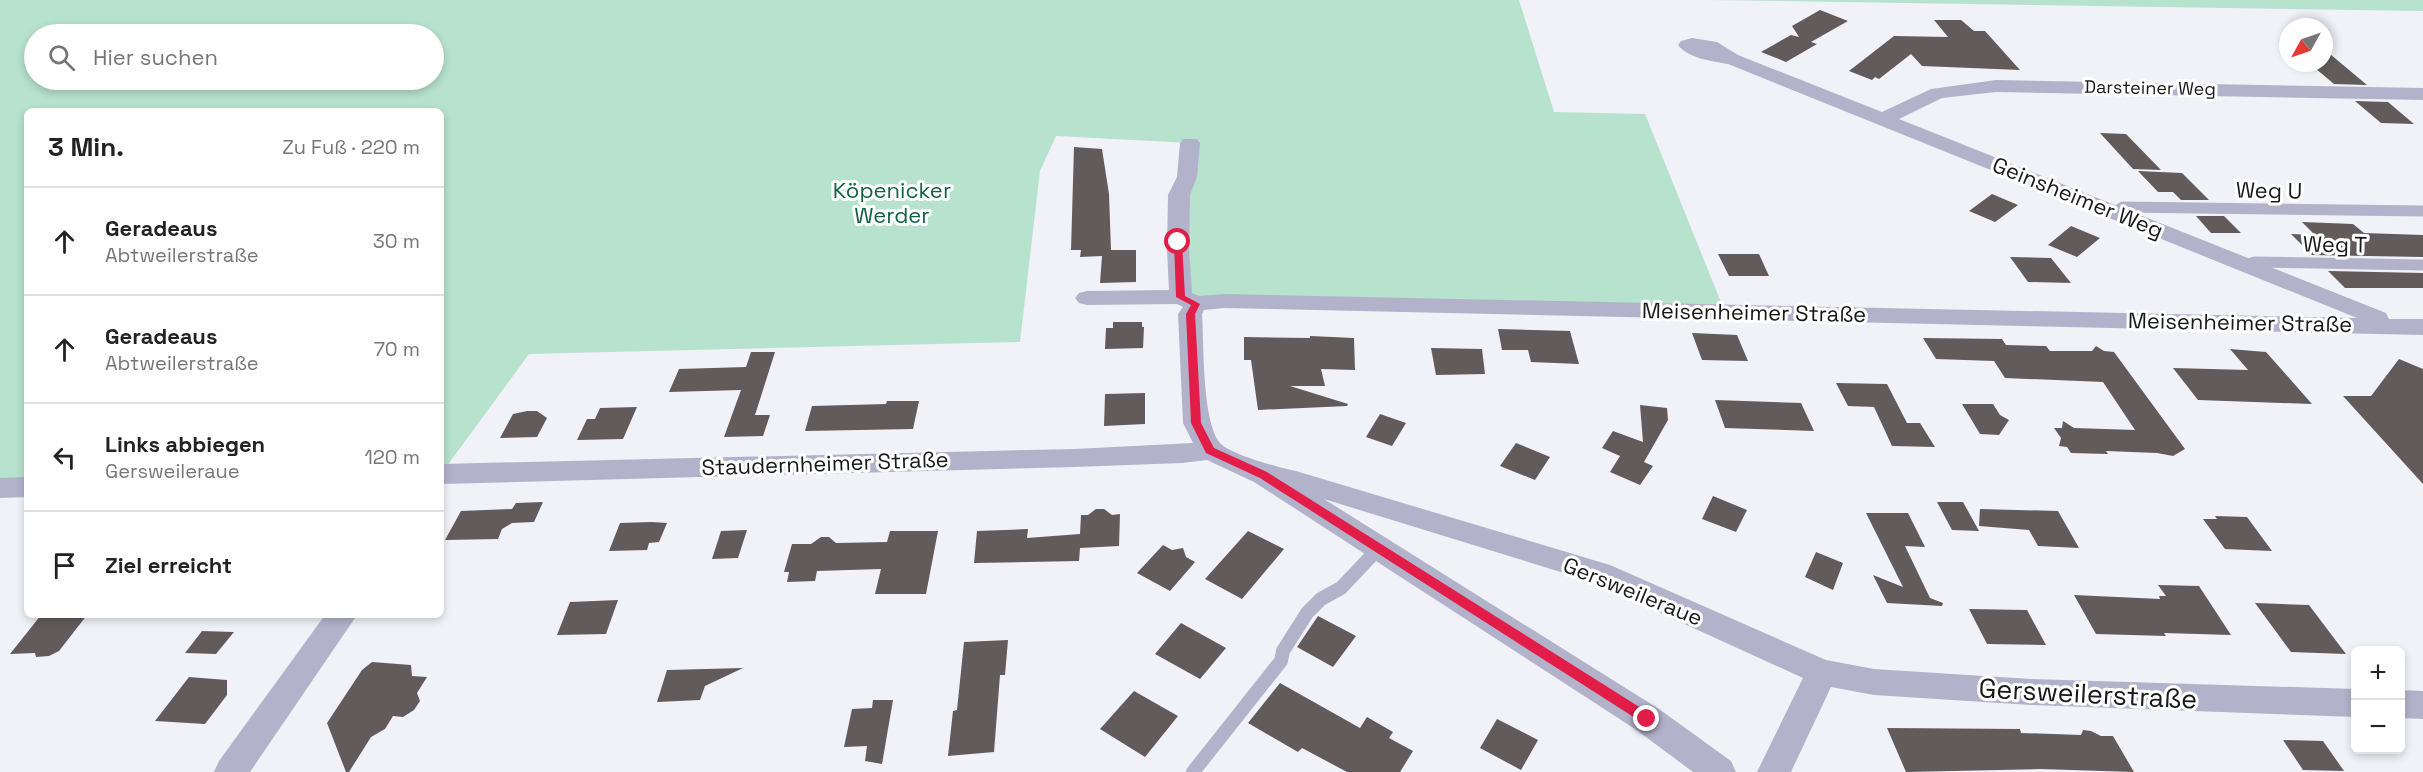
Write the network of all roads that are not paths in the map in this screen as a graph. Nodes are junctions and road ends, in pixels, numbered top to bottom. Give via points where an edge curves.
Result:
1 (1732, 59) dead end
2 (2423, 94) edge
3 (1883, 119) junction
4 (1190, 143) dead end
5 (2423, 211) edge
6 (2115, 212) junction
7 (2247, 265) junction
8 (2423, 265) edge
9 (1087, 298) dead end
10 (1188, 301) junction
11 (2397, 326) junction
12 (2423, 327) edge
13 (2423, 337) edge
14 (1210, 450) junction
15 (444, 475) edge
16 (1263, 475) junction
17 (24, 487) edge
18 (0, 488) edge
19 (1378, 549) junction
20 (340, 618) edge
21 (1822, 672) junction
22 (2351, 703) edge
23 (2405, 705) edge
24 (2423, 705) edge
25 (231, 772) edge
26 (1193, 772) edge
27 (1719, 772) edge
28 (1774, 772) edge

1 - 3 street, Geinsheimer Weg
2 - 3 street, Darsteiner Weg via 1996,86 1938,93
3 - 6 street, Geinsheimer Weg
4 - 10 street via 1186,177 1179,195 1178,242
5 - 6 lane, Weg U via 2123,207
6 - 7 street, Geinsheimer Weg
7 - 8 lane, Weg T
7 - 11 street, Geinsheimer Weg
9 - 10 street, Meisenheimer Straße
10 - 11 street, Meisenheimer Straße
10 - 14 street via 1196,423
11 - 12 street, Meisenheimer Straße
11 - 13 street, Geinsheimer Weg
14 - 15 street, Staudernheimer Straße via 1105,457
14 - 16 street, Gersweileraue
16 - 19 street, Gersweileraue
16 - 21 street, Gersweileraue via 1296,481 1600,573
17 - 18 street
19 - 26 lane via 1341,588 1307,613 1283,651 1281,661
19 - 27 street, Gersweileraue via 1647,719
20 - 25 street
21 - 22 street, Gersweilerstraße via 1874,682 2022,692
21 - 28 street
23 - 24 street

